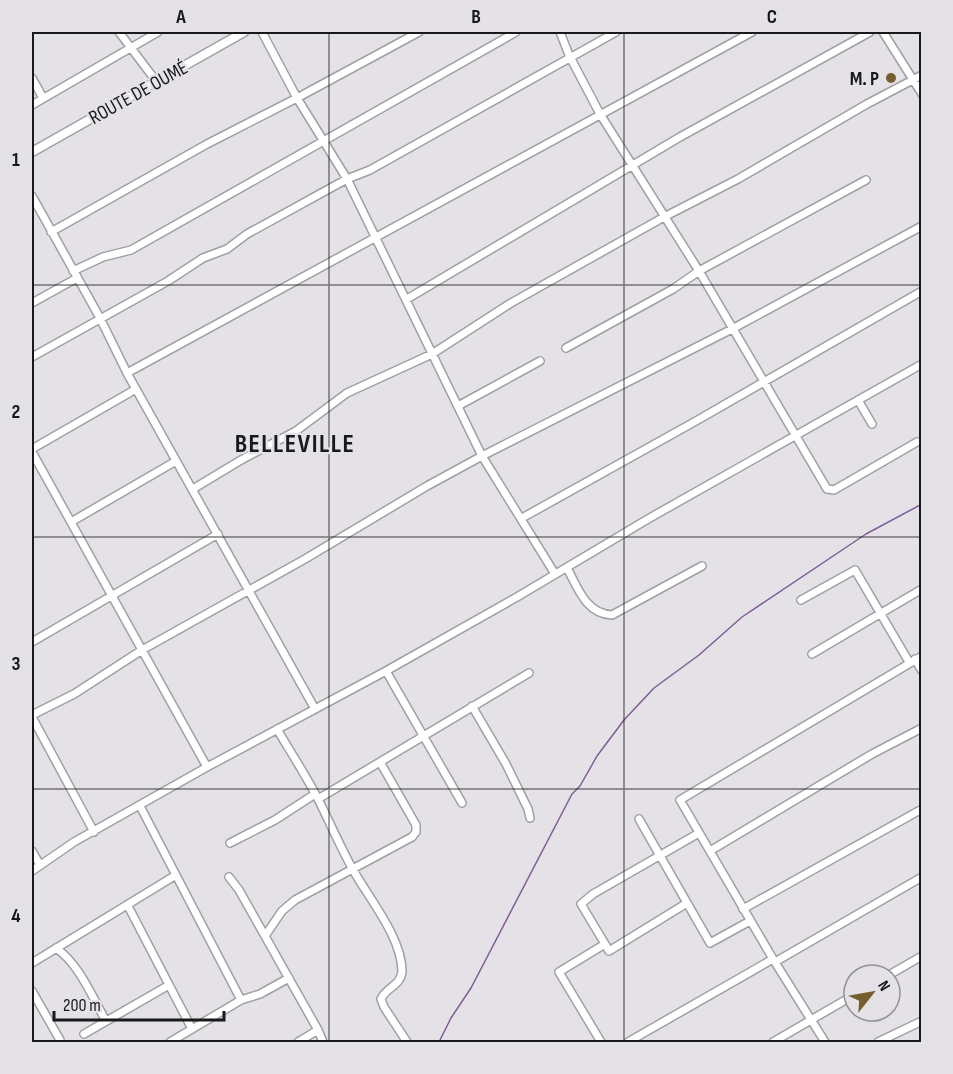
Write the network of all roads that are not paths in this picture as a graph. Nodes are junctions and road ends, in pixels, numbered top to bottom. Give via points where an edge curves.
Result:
1 (119, 32) edge
2 (158, 32) edge
3 (244, 32) edge
4 (262, 32) edge
5 (418, 32) edge
6 (516, 32) edge
7 (560, 32) edge
8 (616, 32) edge
9 (752, 32) edge
10 (870, 32) edge
11 (883, 32) edge
12 (130, 48) junction
13 (570, 57) junction
14 (921, 75) edge
15 (32, 78) edge
16 (913, 80) junction
17 (156, 81) junction
18 (921, 94) edge
19 (44, 98) junction
20 (297, 98) junction
21 (32, 105) edge
22 (600, 114) junction
23 (324, 141) junction
24 (32, 152) edge
25 (632, 166) junction
26 (346, 179) junction
27 (866, 180) dead end
28 (32, 196) edge
29 (664, 217) junction
30 (921, 226) edge
31 (51, 232) junction
32 (374, 238) junction
33 (72, 271) junction
34 (699, 271) junction
35 (77, 279) junction
36 (921, 291) edge
37 (407, 299) junction
38 (32, 303) edge
39 (100, 318) junction
40 (732, 329) junction
41 (566, 348) dead end
42 (432, 354) junction
43 (32, 357) edge
44 (540, 361) dead end
45 (921, 364) edge
46 (127, 373) junction
47 (764, 381) junction
48 (136, 389) junction
49 (858, 400) junction
50 (458, 406) junction
51 (872, 424) dead end
52 (797, 435) junction
53 (916, 442) dead end
54 (32, 450) edge
55 (482, 456) junction
56 (176, 461) junction
57 (193, 489) junction
58 (522, 518) junction
59 (71, 522) junction
60 (218, 534) junction
61 (702, 566) dead end
62 (567, 568) junction
63 (555, 574) junction
64 (248, 589) junction
65 (921, 589) edge
66 (112, 596) junction
67 (801, 600) dead end
68 (882, 614) junction
69 (32, 642) edge
70 (142, 650) junction
71 (812, 654) dead end
72 (915, 659) edge
73 (386, 671) junction
74 (921, 671) edge
75 (529, 673) dead end
76 (472, 706) junction
77 (315, 709) junction
78 (32, 716) edge
79 (921, 728) edge
80 (278, 729) junction
81 (423, 735) junction
82 (380, 762) junction
83 (207, 767) junction
84 (317, 797) junction
85 (462, 803) dead end
86 (140, 806) junction
87 (921, 809) edge
88 (530, 818) dead end
89 (639, 819) dead end
90 (94, 832) junction
91 (699, 833) junction
92 (230, 843) dead end
93 (32, 850) edge
94 (710, 851) junction
95 (660, 855) junction
96 (40, 865) junction
97 (352, 868) junction
98 (32, 871) edge
99 (176, 875) junction
100 (229, 877) dead end
101 (921, 877) edge
102 (687, 903) junction
103 (128, 906) junction
104 (743, 909) junction
105 (750, 921) junction
106 (265, 936) junction
107 (605, 944) junction
108 (56, 948) junction
109 (921, 956) edge
110 (774, 961) junction
111 (32, 963) edge
112 (902, 967) edge
113 (289, 978) junction
114 (169, 985) junction
115 (32, 991) edge
116 (241, 1000) junction
117 (842, 1002) edge
118 (812, 1020) junction
119 (106, 1021) junction
120 (921, 1021) edge
121 (192, 1029) junction
122 (318, 1030) junction
123 (84, 1034) dead end
124 (60, 1040) dead end
125 (170, 1042) edge
126 (298, 1042) edge
127 (323, 1042) edge
128 (407, 1042) edge
129 (601, 1042) edge
130 (628, 1042) edge
131 (772, 1042) edge
132 (825, 1042) edge
133 (878, 1042) edge

1 - 12 street
2 - 12 street
3 - 17 street, ROUTE DE OUMÉ
4 - 20 street
5 - 20 street
6 - 23 street
7 - 13 street
8 - 13 street
9 - 22 street
10 - 25 street
11 - 16 street
12 - 17 street
12 - 19 street
13 - 22 street
13 - 26 street via 370,170
14 - 16 street
15 - 19 street
16 - 18 street
16 - 29 street
17 - 24 street, ROUTE DE OUMÉ
19 - 21 street
20 - 23 street
20 - 31 street
22 - 25 street
22 - 32 street
23 - 26 street
23 - 33 street via 130,250
25 - 29 street
25 - 37 street
26 - 32 street
26 - 39 street
27 - 34 street
28 - 31 street
29 - 34 street
29 - 42 street via 511,303
30 - 40 street
31 - 33 street
32 - 37 street
32 - 46 street
33 - 35 street
34 - 40 street
34 - 41 street
35 - 38 street
35 - 39 street
36 - 47 street
37 - 42 street
39 - 43 street
39 - 46 street
40 - 47 street
40 - 55 street
42 - 50 street
42 - 57 street via 347,393 296,431
44 - 50 street
45 - 49 street
46 - 48 street
47 - 52 street
47 - 58 street
48 - 54 street
48 - 56 street
49 - 51 street
49 - 52 street
50 - 55 street
52 - 53 street via 827,489 834,490
52 - 62 street
54 - 59 street
55 - 58 street
55 - 64 street
56 - 57 street
56 - 59 street
57 - 60 street
58 - 63 street
59 - 66 street
60 - 64 street
60 - 66 street
61 - 62 street via 612,615 593,610
62 - 63 street
63 - 73 street
64 - 70 street
64 - 77 street
65 - 68 street
66 - 69 street
66 - 70 street
67 - 68 street via 855,570
68 - 71 street
68 - 72 street
70 - 78 street
70 - 83 street
72 - 74 street
72 - 91 street via 680,800
73 - 77 street
73 - 81 street
75 - 76 street
76 - 81 street
76 - 88 street via 506,764
77 - 80 street
78 - 90 street
79 - 94 street
80 - 83 street
80 - 84 street
81 - 82 street
81 - 85 street
82 - 84 street
82 - 97 street via 416,825 416,832
83 - 86 street
84 - 92 street
84 - 97 street
86 - 90 street
86 - 99 street
87 - 104 street
89 - 95 street
90 - 96 street
91 - 94 street
91 - 95 street
93 - 96 street
94 - 104 street
95 - 102 street
95 - 107 street via 581,904
96 - 98 street
97 - 106 street via 295,900
97 - 128 street via 398,950 400,979 381,999
99 - 103 street
99 - 116 street
100 - 106 street
101 - 110 street
102 - 105 street via 710,943
102 - 107 street via 609,951
103 - 108 street
103 - 114 street
104 - 105 street
105 - 110 street
106 - 113 street
107 - 129 street via 559,972
108 - 111 street
108 - 119 street via 74,964
109 - 112 street
110 - 118 street
110 - 130 street
113 - 116 street
113 - 122 street
114 - 119 street
114 - 121 street
115 - 124 street
116 - 121 street
117 - 118 street
118 - 131 street
118 - 132 street
119 - 123 street
120 - 133 street
121 - 125 street
122 - 126 street
122 - 127 street

